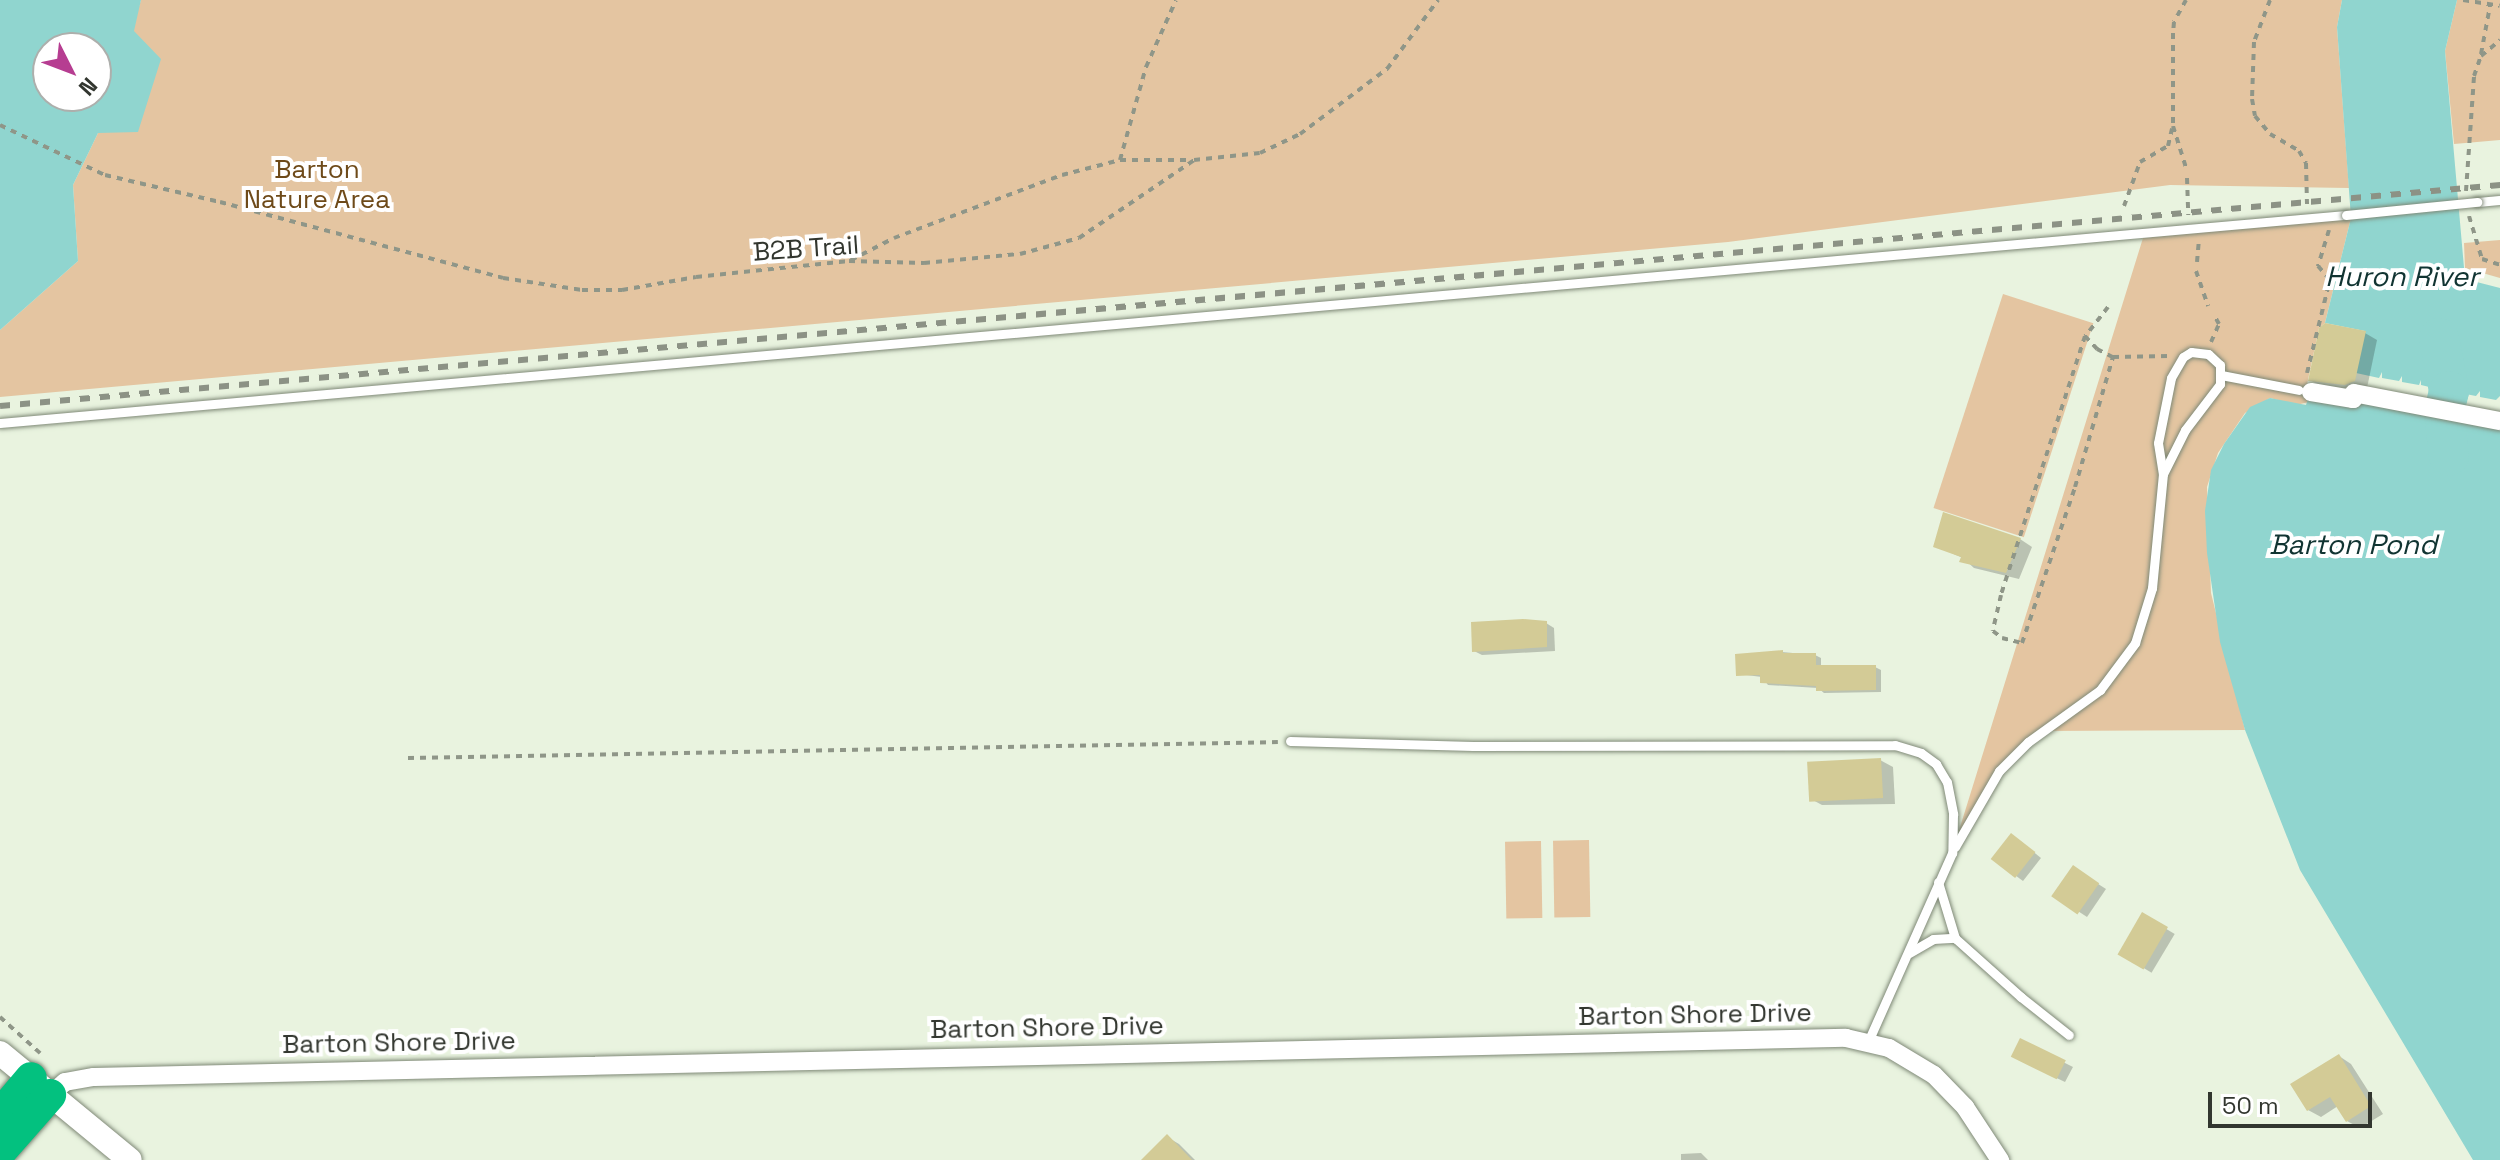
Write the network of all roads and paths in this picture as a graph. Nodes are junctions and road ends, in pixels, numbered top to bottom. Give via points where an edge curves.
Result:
1 (1176, 0) edge
2 (1438, 0) edge
3 (2186, 0) edge
4 (2270, 0) edge
5 (2463, 0) edge
6 (2490, 6) junction
7 (2500, 6) edge
8 (2500, 40) edge
9 (2481, 56) junction
10 (0, 125) edge
11 (2173, 126) junction
12 (1120, 160) junction
13 (1194, 160) junction
14 (2187, 171) dead end
15 (2500, 200) edge
16 (2472, 201) junction
17 (2124, 206) dead end
18 (2468, 212) dead end
19 (2312, 220) junction
20 (849, 261) junction
21 (2500, 265) edge
22 (2196, 271) dead end
23 (2332, 271) dead end
24 (2330, 280) junction
25 (2208, 306) dead end
26 (2108, 307) dead end
27 (2214, 315) dead end
28 (2085, 336) junction
29 (2205, 353) junction
30 (2113, 357) junction
31 (2183, 357) junction
32 (2308, 370) dead end
33 (2221, 375) junction
34 (2305, 391) joint
35 (2500, 421) edge
36 (0, 423) edge
37 (2163, 474) junction
38 (1290, 741) joint
39 (408, 758) dead end
40 (1952, 853) junction
41 (1938, 882) junction
42 (1955, 938) junction
43 (1906, 955) junction
44 (0, 1017) edge
45 (2069, 1035) dead end
46 (1868, 1042) junction
47 (0, 1053) edge
48 (52, 1084) junction
49 (0, 1115) edge
50 (0, 1152) edge
51 (130, 1160) edge
52 (2000, 1160) edge

1 - 12 path via 1146,67
2 - 13 path, B2B Trail via 1387,69 1300,134 1260,153
3 - 11 path via 2174,22
4 - 19 path via 2254,42 2255,116 2270,134 2299,151 2306,163
5 - 6 path
6 - 7 path
6 - 9 path
8 - 9 path
9 - 16 path via 2474,76 2464,177
10 - 20 path, B2B Trail via 105,175 503,278 582,290 622,290
11 - 14 path
11 - 17 path via 2168,146 2140,162
12 - 13 path
12 - 20 path via 1062,175 894,238
13 - 20 path, B2B Trail via 1106,222 1049,247 924,263
15 - 16 lane
16 - 19 lane, bridge
18 - 21 path via 2482,259
19 - 24 path via 2316,229 2331,231 2318,266
19 - 36 lane
22 - 25 path
23 - 24 path
24 - 32 path
26 - 28 path
27 - 29 path via 2219,324
28 - 30 path
28 - 30 path via 2001,595 1993,631 2002,638 2022,643
29 - 31 lane
29 - 33 lane via 2220,365
30 - 31 path
31 - 37 lane via 2171,378 2163,413 2158,443
33 - 34 lane
33 - 37 lane via 2217,391 2185,430
34 - 35 street via 2353,399 2354,393
37 - 40 lane via 2152,588 2135,643 2100,690 2028,742 1999,771
38 - 39 path
38 - 40 lane via 1900,745 1929,758 1947,782
40 - 41 lane
41 - 42 lane
41 - 43 lane
42 - 43 lane via 1933,939
42 - 45 lane
43 - 46 lane
44 - 48 path via 40,1054 71,1070
46 - 48 street, Barton Shore Drive via 1706,1039 320,1071
46 - 52 street, Barton Shore Drive via 1934,1075 1965,1107
47 - 48 street
48 - 49 highway
48 - 50 highway
48 - 51 street

